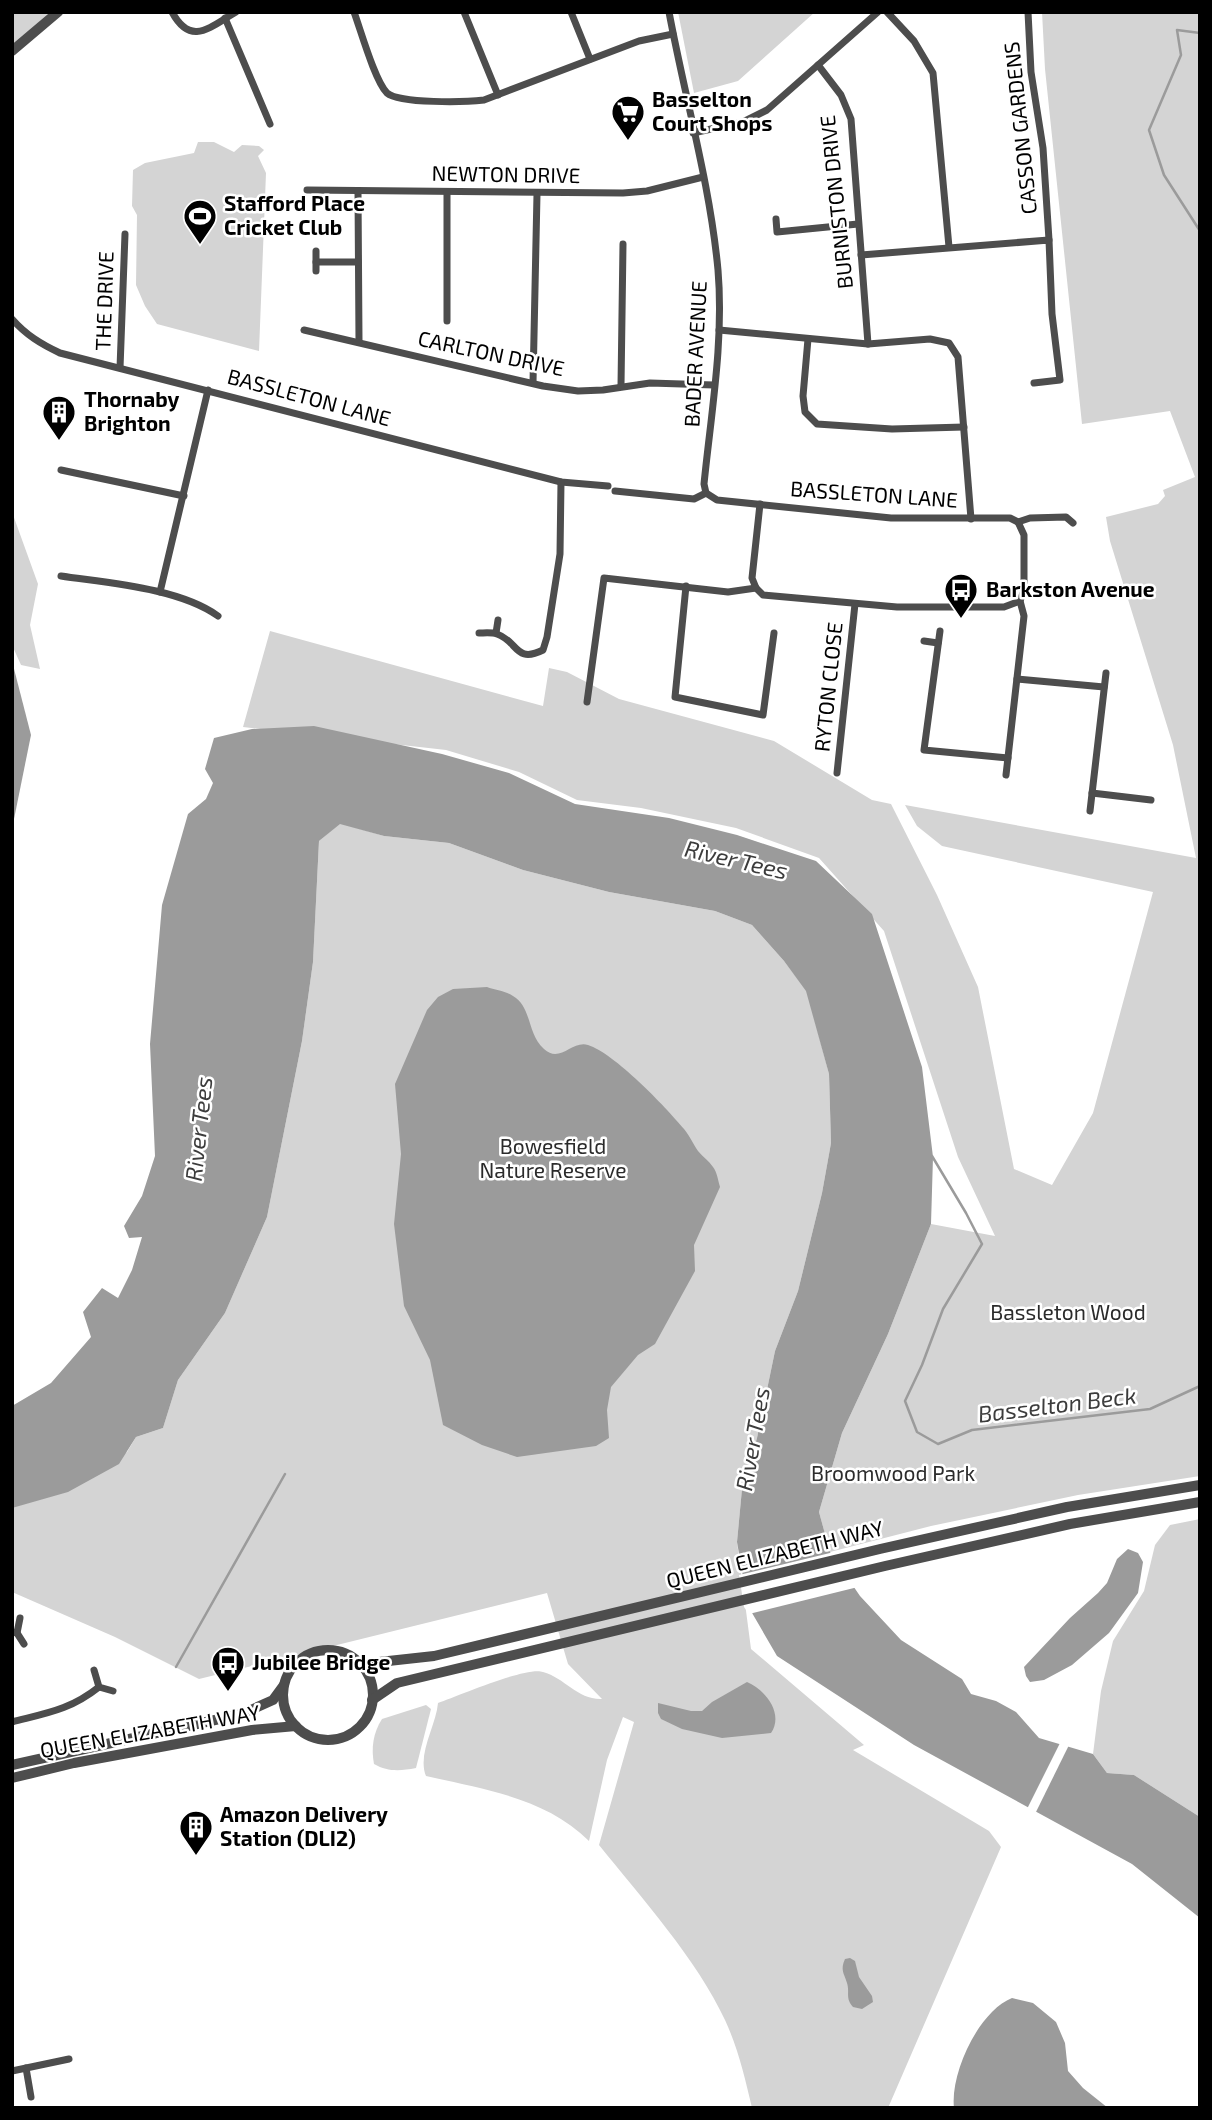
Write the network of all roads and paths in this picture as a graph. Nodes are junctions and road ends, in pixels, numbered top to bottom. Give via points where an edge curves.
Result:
1 (58, 12) edge
2 (172, 12) edge
3 (236, 12) edge
4 (354, 12) edge
5 (464, 12) edge
6 (572, 12) edge
7 (669, 12) edge
8 (878, 12) edge
9 (887, 12) edge
10 (1028, 12) edge
11 (225, 19) junction
12 (673, 34) junction
13 (12, 51) edge
14 (590, 59) junction
15 (818, 65) junction
16 (498, 95) junction
17 (270, 124) dead end
18 (694, 133) junction
19 (703, 177) junction
20 (307, 190) dead end
21 (358, 191) junction
22 (447, 192) junction
23 (537, 194) junction
24 (776, 219) dead end
25 (858, 224) junction
26 (125, 234) dead end
27 (1049, 240) junction
28 (623, 244) dead end
29 (949, 247) junction
30 (316, 251) dead end
31 (861, 255) junction
32 (316, 262) junction
33 (358, 262) junction
34 (316, 271) dead end
35 (12, 319) edge
36 (447, 321) dead end
37 (304, 330) dead end
38 (719, 330) junction
39 (808, 339) junction
40 (359, 341) junction
41 (868, 344) junction
42 (120, 368) junction
43 (533, 383) junction
44 (1034, 383) dead end
45 (714, 385) junction
46 (621, 386) junction
47 (208, 390) junction
48 (964, 427) junction
49 (61, 470) dead end
50 (561, 482) junction
51 (631, 482) dead end
52 (630, 492) junction
53 (706, 493) junction
54 (184, 496) junction
55 (760, 504) junction
56 (971, 519) junction
57 (1018, 522) junction
58 (1073, 523) dead end
59 (61, 576) dead end
60 (686, 586) junction
61 (756, 588) junction
62 (160, 592) junction
63 (1020, 601) junction
64 (855, 604) junction
65 (218, 616) dead end
66 (498, 620) dead end
67 (940, 631) dead end
68 (479, 633) dead end
69 (774, 633) dead end
70 (496, 634) junction
71 (924, 641) dead end
72 (938, 643) junction
73 (1106, 673) dead end
74 (1017, 678) junction
75 (1104, 687) junction
76 (587, 702) dead end
77 (1008, 758) junction
78 (837, 773) dead end
79 (1006, 775) dead end
80 (1092, 793) junction
81 (1151, 800) dead end
82 (1090, 811) dead end
83 (1200, 1485) edge
84 (1200, 1502) edge
85 (20, 1618) dead end
86 (15, 1633) edge
87 (24, 1644) dead end
88 (361, 1664) junction
89 (94, 1670) dead end
90 (284, 1685) junction
91 (99, 1686) junction
92 (113, 1691) dead end
93 (372, 1700) junction
94 (12, 1722) edge
95 (296, 1726) junction
96 (12, 1765) edge
97 (12, 1778) edge
98 (69, 2059) dead end
99 (26, 2068) junction
100 (12, 2071) edge
101 (30, 2097) dead end

1 - 13 street
2 - 11 street via 188,32 196,33
3 - 11 street
4 - 16 street via 381,84 390,95 471,101
5 - 16 street
6 - 14 street
7 - 12 street, BADER AVENUE
8 - 15 street
9 - 29 street via 914,41 933,73
10 - 27 street, CASSON GARDENS
11 - 17 street
12 - 14 street
12 - 18 street, BADER AVENUE
14 - 16 street
15 - 18 street via 767,110 743,122
15 - 25 street, BURNISTON DRIVE via 841,95 850,119
18 - 19 street, BADER AVENUE
19 - 23 street, NEWTON DRIVE via 647,191
19 - 38 street, BADER AVENUE via 718,272
20 - 21 street, NEWTON DRIVE
21 - 22 street, NEWTON DRIVE
21 - 33 street
22 - 23 street, NEWTON DRIVE
22 - 36 street
23 - 43 street
24 - 25 street via 777,232
25 - 31 street, BURNISTON DRIVE
26 - 42 street, THE DRIVE
27 - 29 street, CASSON GARDENS
27 - 44 street, CASSON GARDENS via 1060,380
28 - 46 street
29 - 31 street, CASSON GARDENS
30 - 32 street
31 - 41 street, BURNISTON DRIVE
32 - 33 street
32 - 34 street
33 - 40 street
35 - 42 street, BASSLETON LANE via 41,345
37 - 40 street, CARLTON DRIVE
38 - 39 street
38 - 45 street, BADER AVENUE
39 - 41 street
39 - 48 street via 803,396 805,412 817,424
40 - 43 street, CARLTON DRIVE
41 - 48 street via 930,339 949,343 958,357
42 - 47 street, BASSLETON LANE
43 - 46 street, CARLTON DRIVE via 578,391
45 - 46 street, CARLTON DRIVE
45 - 53 street, BADER AVENUE
47 - 50 street, BASSLETON LANE
47 - 54 street
48 - 56 street
49 - 54 street
50 - 52 street, BASSLETON LANE
50 - 70 street via 559,555 543,650 524,655
51 - 52 street
52 - 53 street, BASSLETON LANE via 694,499
53 - 55 street, BASSLETON LANE via 717,500
54 - 62 street
55 - 56 street, BASSLETON LANE via 891,518
55 - 61 street via 752,578
56 - 57 street, BASSLETON LANE
57 - 58 street, BASSLETON LANE via 1066,517
57 - 63 street via 1024,535
59 - 62 street
60 - 61 street via 729,592
60 - 69 street via 675,698 764,715
60 - 76 street via 604,578
61 - 64 street via 763,595
62 - 65 street
63 - 64 street via 1004,607
63 - 74 street via 1024,616
64 - 78 street, RYTON CLOSE
66 - 70 street
67 - 72 street
68 - 70 street
71 - 72 street
72 - 77 street via 924,750
73 - 75 street
74 - 75 street
74 - 77 street
75 - 80 street
77 - 79 street
80 - 81 street
80 - 82 street
83 - 88 street, QUEEN ELIZABETH WAY via 1067,1507 435,1656
84 - 93 street, QUEEN ELIZABETH WAY via 1070,1524 885,1566 397,1683
85 - 86 street
86 - 87 street
88 - 90 street via 338,1651 313,1653 292,1668
88 - 93 street via 370,1678
89 - 91 street
90 - 95 street via 284,1703
90 - 96 street, QUEEN ELIZABETH WAY via 273,1700 242,1714
91 - 92 street
91 - 94 street via 64,1709
93 - 95 street via 365,1720 345,1736 320,1739
95 - 97 street, QUEEN ELIZABETH WAY via 239,1732
98 - 99 street
99 - 100 street
99 - 101 street

